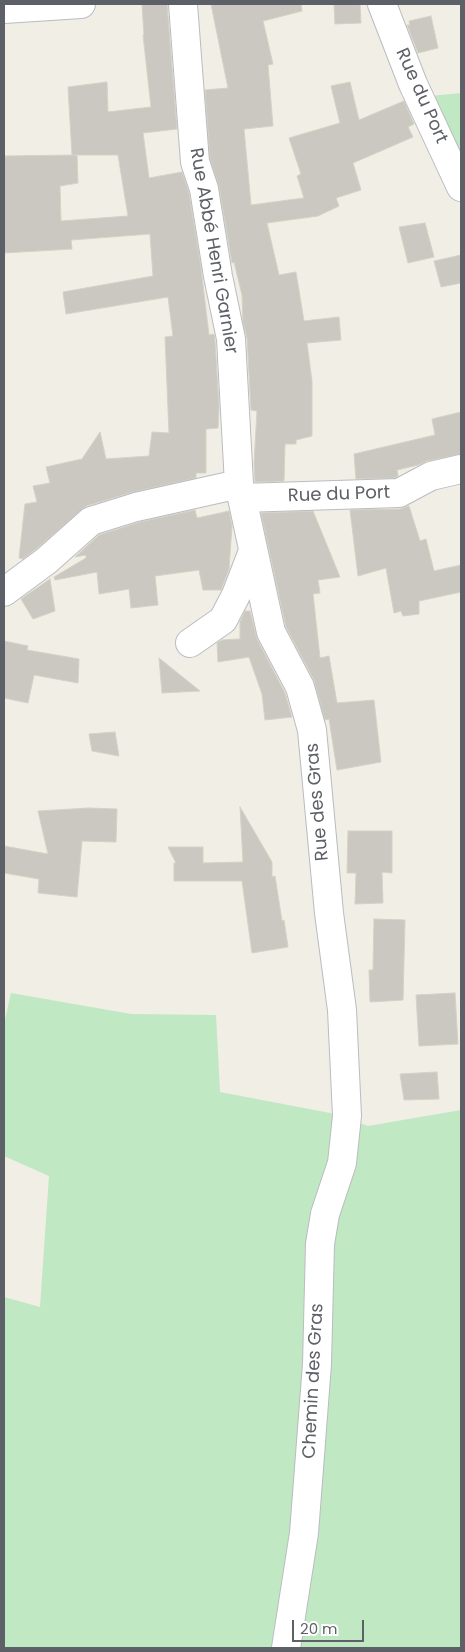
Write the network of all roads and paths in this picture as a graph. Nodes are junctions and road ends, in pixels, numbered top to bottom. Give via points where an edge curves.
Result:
1 (81, 4) edge
2 (183, 4) edge
3 (382, 4) edge
4 (4, 9) edge
5 (461, 187) edge
6 (461, 469) edge
7 (241, 491) junction
8 (253, 551) junction
9 (4, 592) edge
10 (190, 643) dead end
11 (348, 1116) joint
12 (286, 1648) edge

1 - 4 street
2 - 7 street, Rue Abbé Henri Garnier via 195,162 204,189 232,339
3 - 5 street, Rue du Port via 413,84
6 - 7 street, Rue du Port via 431,476 399,493
7 - 8 street, Rue des Gras
7 - 9 street, Rue du Port via 136,507 91,521 46,561
8 - 10 street via 223,620
8 - 11 street, Rue des Gras via 271,632 300,687 312,730 328,913 342,1010
11 - 12 street, Chemin des Gras via 342,1163 325,1214 320,1244 317,1364 304,1533

